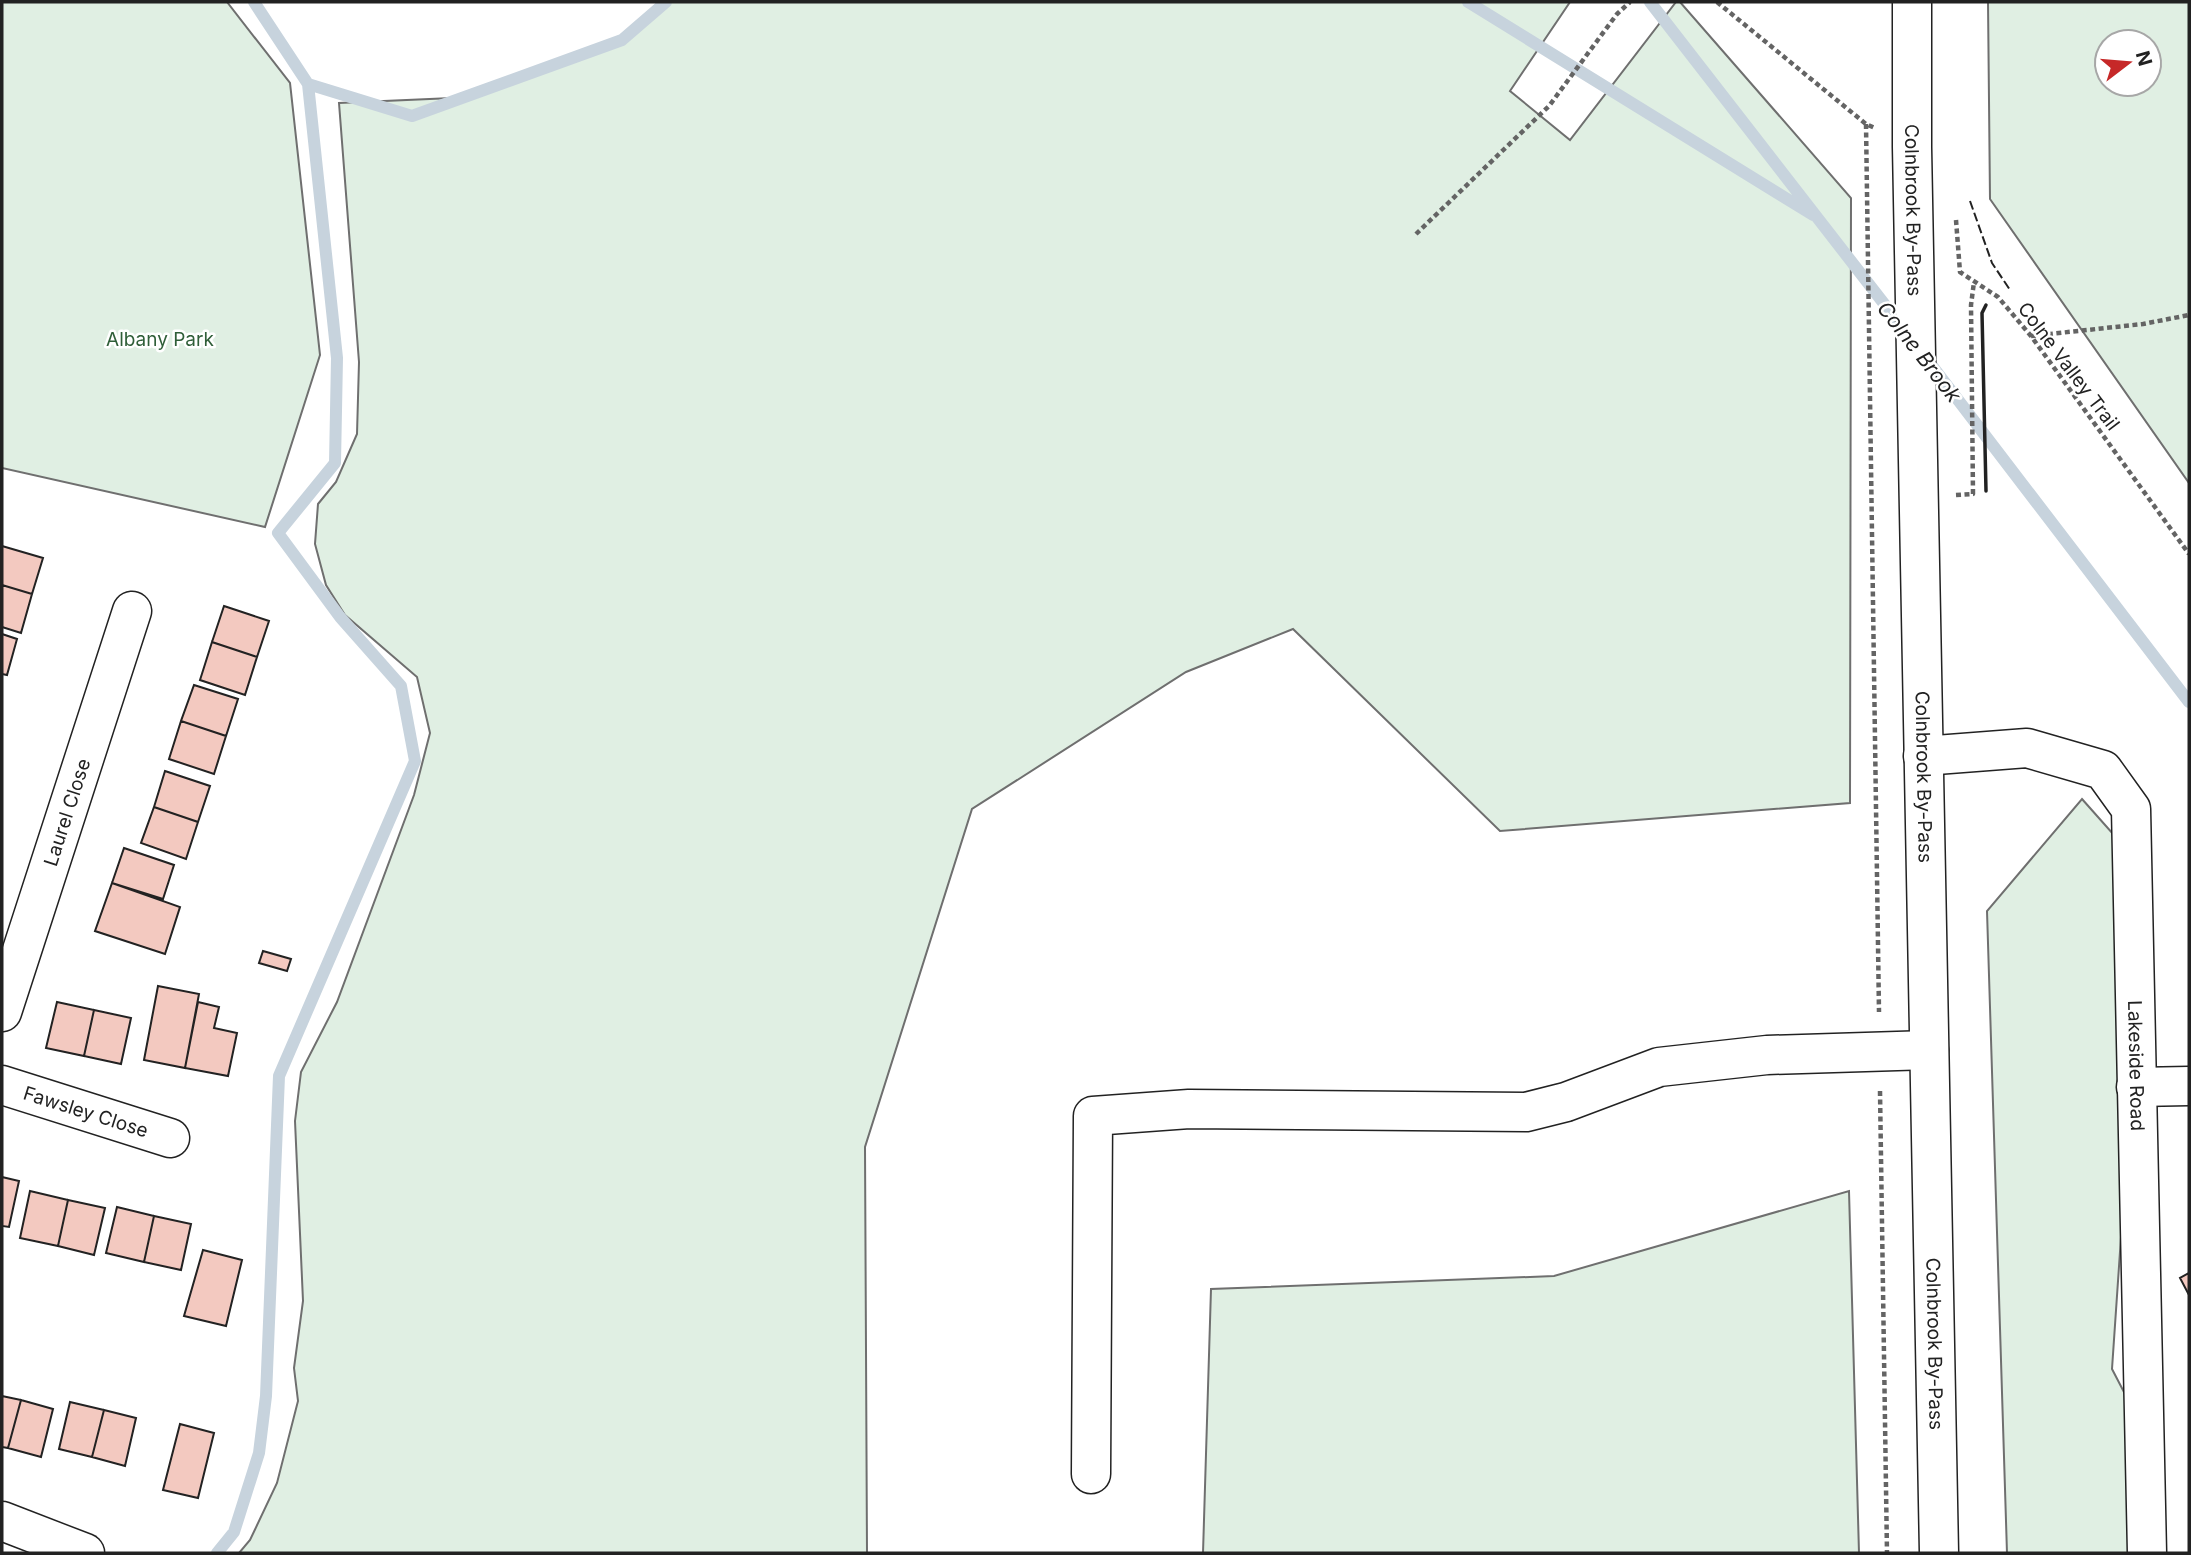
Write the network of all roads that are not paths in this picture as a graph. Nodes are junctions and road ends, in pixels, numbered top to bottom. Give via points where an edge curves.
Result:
1 (1912, 2) edge
2 (132, 611) dead end
3 (1923, 755) junction
4 (2, 1012) edge
5 (1929, 1050) junction
6 (2, 1085) edge
7 (2189, 1086) edge
8 (2136, 1087) junction
9 (170, 1138) dead end
10 (1091, 1474) dead end
11 (2, 1521) edge
12 (85, 1553) edge
13 (1939, 1553) edge
14 (2147, 1553) edge

1 - 3 main road, Colnbrook By-Pass
2 - 4 main road, Laurel Close
3 - 5 main road, Colnbrook By-Pass
3 - 8 main road, Lakeside Road via 2027,748 2103,770 2131,809
5 - 10 main road via 1767,1055 1659,1067 1526,1112 1189,1109 1093,1116
5 - 13 main road, Colnbrook By-Pass
6 - 9 main road, Fawsley Close
7 - 8 main road
8 - 14 main road, Lakeside Road
11 - 12 main road

